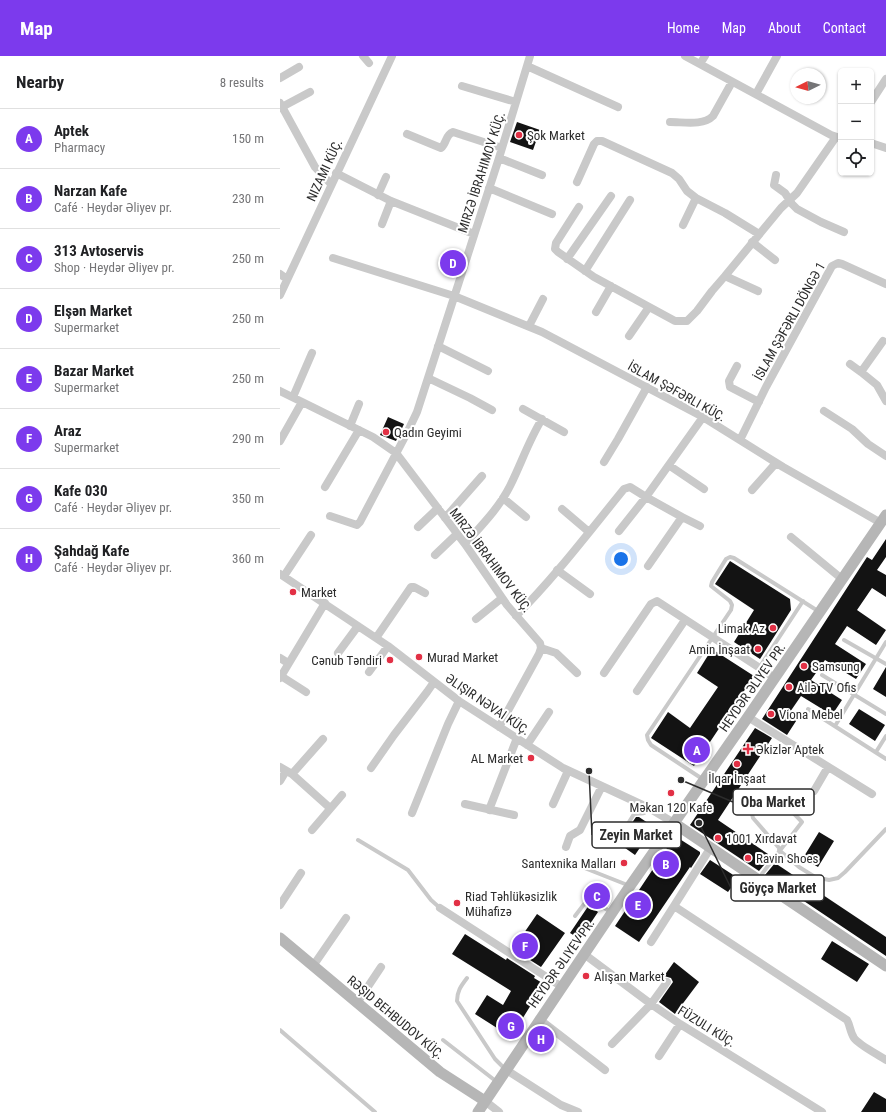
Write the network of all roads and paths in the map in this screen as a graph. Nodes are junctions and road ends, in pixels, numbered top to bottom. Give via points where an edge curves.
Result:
1 (363, 56) edge
2 (392, 56) edge
3 (530, 56) edge
4 (686, 56) edge
5 (705, 56) edge
6 (777, 56) edge
7 (369, 63) dead end
8 (700, 64) junction
9 (527, 66) junction
10 (299, 67) dead end
11 (280, 78) edge
12 (886, 80) edge
13 (732, 82) junction
14 (462, 86) dead end
15 (310, 92) dead end
16 (756, 94) junction
17 (874, 98) edge
18 (516, 102) junction
19 (281, 106) edge
20 (618, 107) dead end
21 (670, 122) dead end
22 (407, 134) dead end
23 (838, 137) edge
24 (838, 139) edge
25 (874, 144) edge
26 (502, 148) junction
27 (886, 148) edge
28 (499, 158) junction
29 (336, 173) junction
30 (542, 175) dead end
31 (776, 175) dead end
32 (386, 177) dead end
33 (577, 182) dead end
34 (331, 184) junction
35 (489, 188) junction
36 (378, 195) junction
37 (612, 196) dead end
38 (696, 198) junction
39 (630, 200) dead end
40 (789, 200) junction
41 (391, 201) junction
42 (579, 207) dead end
43 (552, 214) dead end
44 (382, 224) dead end
45 (683, 225) dead end
46 (844, 232) dead end
47 (474, 234) junction
48 (759, 234) junction
49 (752, 242) junction
50 (333, 258) dead end
51 (567, 259) junction
52 (775, 260) dead end
53 (585, 271) junction
54 (284, 276) edge
55 (725, 276) junction
56 (886, 284) edge
57 (611, 286) junction
58 (758, 291) dead end
59 (280, 295) edge
60 (454, 296) junction
61 (543, 299) dead end
62 (649, 307) junction
63 (596, 312) dead end
64 (529, 326) junction
65 (629, 336) dead end
66 (883, 341) dead end
67 (438, 346) junction
68 (312, 353) dead end
69 (850, 364) dead end
70 (737, 366) dead end
71 (488, 371) dead end
72 (861, 372) junction
73 (428, 378) junction
74 (647, 387) junction
75 (280, 391) edge
76 (293, 397) junction
77 (886, 401) edge
78 (302, 402) junction
79 (759, 402) junction
80 (359, 404) dead end
81 (523, 409) dead end
82 (492, 410) dead end
83 (824, 411) dead end
84 (704, 417) junction
85 (542, 419) junction
86 (350, 426) junction
87 (359, 430) junction
88 (564, 432) dead end
89 (740, 440) junction
90 (280, 441) edge
91 (396, 453) junction
92 (886, 456) edge
93 (604, 462) dead end
94 (776, 463) junction
95 (670, 466) junction
96 (482, 476) dead end
97 (325, 487) dead end
98 (704, 489) dead end
99 (752, 490) dead end
100 (646, 497) junction
101 (503, 498) junction
102 (438, 508) junction
103 (562, 509) dead end
104 (330, 516) dead end
105 (526, 517) dead end
106 (682, 517) junction
107 (445, 518) junction
108 (883, 519) edge
109 (700, 526) dead end
110 (418, 527) dead end
111 (619, 531) dead end
112 (589, 532) junction
113 (457, 534) junction
114 (311, 535) dead end
115 (791, 537) dead end
116 (465, 544) junction
117 (435, 555) dead end
118 (648, 566) dead end
119 (557, 570) junction
120 (282, 575) edge
121 (842, 579) junction
122 (425, 594) dead end
123 (590, 594) dead end
124 (502, 598) junction
125 (803, 601) junction
126 (325, 603) junction
127 (820, 612) junction
128 (516, 616) junction
129 (476, 619) dead end
130 (685, 620) junction
131 (358, 626) junction
132 (376, 638) junction
133 (713, 638) junction
134 (844, 640) dead end
135 (886, 642) edge
136 (388, 646) junction
137 (541, 648) junction
138 (338, 653) dead end
139 (280, 658) edge
140 (876, 658) junction
141 (288, 663) junction
142 (886, 664) edge
143 (759, 668) junction
144 (369, 672) dead end
145 (577, 673) dead end
146 (604, 673) dead end
147 (822, 675) dead end
148 (281, 677) edge
149 (775, 678) junction
150 (434, 682) junction
151 (637, 691) dead end
152 (306, 692) dead end
153 (854, 694) junction
154 (459, 701) junction
155 (808, 709) dead end
156 (549, 712) dead end
157 (886, 714) edge
158 (748, 717) junction
159 (499, 726) junction
160 (835, 726) junction
161 (886, 736) edge
162 (517, 738) junction
163 (323, 739) dead end
164 (527, 745) junction
165 (876, 752) junction
166 (886, 759) edge
167 (828, 767) junction
168 (372, 768) dead end
169 (286, 771) edge
170 (568, 771) junction
171 (704, 780) junction
172 (280, 781) edge
173 (602, 786) junction
174 (814, 791) dead end
175 (872, 794) dead end
176 (342, 795) dead end
177 (465, 804) dead end
178 (553, 804) dead end
179 (330, 808) junction
180 (649, 808) junction
181 (489, 810) junction
182 (412, 813) dead end
183 (514, 815) dead end
184 (674, 823) junction
185 (886, 829) edge
186 (312, 830) dead end
187 (619, 838) dead end
188 (358, 840) dead end
189 (711, 846) junction
190 (566, 847) dead end
191 (780, 850) junction
192 (582, 867) dead end
193 (300, 873) dead end
194 (757, 879) junction
195 (630, 886) junction
196 (280, 905) edge
197 (674, 906) junction
198 (440, 908) joint
199 (612, 913) junction
200 (575, 916) dead end
201 (346, 918) dead end
202 (280, 938) edge
203 (651, 942) dead end
204 (584, 954) junction
205 (313, 966) junction
206 (886, 966) edge
207 (381, 967) dead end
208 (467, 978) dead end
209 (666, 982) dead end
210 (562, 988) junction
211 (357, 1003) junction
212 (651, 1004) junction
213 (539, 1019) junction
214 (680, 1024) junction
215 (280, 1030) edge
216 (443, 1040) dead end
217 (612, 1044) dead end
218 (659, 1056) dead end
219 (886, 1060) edge
220 (506, 1069) junction
221 (605, 1070) dead end
222 (497, 1082) junction
223 (485, 1101) junction
224 (810, 1109) edge
225 (374, 1112) edge
226 (478, 1112) edge
227 (499, 1112) edge
228 (578, 1112) edge
229 (822, 1112) edge

1 - 7 street
2 - 29 street, NIZAMI KÜÇ.
3 - 9 street, MIRZƏ İBRAHIMOV KÜÇ.
4 - 8 street
5 - 8 street
6 - 16 street
8 - 13 street
9 - 18 street, MIRZƏ İBRAHIMOV KÜÇ.
9 - 20 street
10 - 11 street
12 - 17 street
13 - 16 street
13 - 21 street via 714,116 709,120
14 - 18 street
15 - 19 street
16 - 23 street
18 - 26 street, MIRZƏ İBRAHIMOV KÜÇ.
19 - 34 street via 315,167
22 - 26 street via 441,148 447,136 453,132
24 - 40 street
25 - 27 street
26 - 28 street, MIRZƏ İBRAHIMOV KÜÇ.
28 - 30 street
28 - 35 street, MIRZƏ İBRAHIMOV KÜÇ.
29 - 34 street, NIZAMI KÜÇ.
29 - 36 street
31 - 40 street via 774,185 785,193
32 - 36 street
33 - 38 street via 594,144 602,141 672,173
34 - 54 street, NIZAMI KÜÇ.
35 - 43 street
35 - 47 street, MIRZƏ İBRAHIMOV KÜÇ.
36 - 41 street
37 - 51 street
38 - 45 street
38 - 48 street
39 - 53 street
40 - 46 street via 801,211
40 - 48 street
41 - 44 street
41 - 47 street
42 - 51 street via 555,246 555,249
47 - 60 street, MIRZƏ İBRAHIMOV KÜÇ.
48 - 49 street
49 - 52 street
49 - 55 street
50 - 60 street, İSLAM ŞƏFƏRLI KÜÇ.
51 - 53 street
53 - 57 street
54 - 59 street, NIZAMI KÜÇ.
55 - 58 street
55 - 62 street via 687,321 675,321
56 - 79 street, İSLAM ŞƏFƏRLI DÖNGƏ 1 via 842,264 832,266
57 - 62 street
57 - 63 street
60 - 64 street, İSLAM ŞƏFƏRLI KÜÇ.
60 - 67 street, MIRZƏ İBRAHIMOV KÜÇ.
61 - 64 street
62 - 65 street
64 - 74 street, İSLAM ŞƏFƏRLI KÜÇ.
66 - 72 street
67 - 71 street
67 - 73 street, MIRZƏ İBRAHIMOV KÜÇ.
68 - 76 street
69 - 72 street
70 - 79 street via 729,381 730,387
72 - 77 street via 877,385
73 - 82 street
73 - 91 street, MIRZƏ İBRAHIMOV KÜÇ. via 413,421
74 - 84 street, İSLAM ŞƏFƏRLI KÜÇ.
74 - 93 street
75 - 76 street, MIRZƏ İBRAHIMOV KÜÇ.
76 - 78 street, MIRZƏ İBRAHIMOV KÜÇ.
78 - 86 street, MIRZƏ İBRAHIMOV KÜÇ.
78 - 90 street
79 - 89 street, İSLAM ŞƏFƏRLI DÖNGƏ 1
80 - 86 street
81 - 85 street
83 - 92 street via 852,428 868,444
84 - 89 street, İSLAM ŞƏFƏRLI KÜÇ.
84 - 95 street
85 - 88 street
85 - 101 street
86 - 87 street, MIRZƏ İBRAHIMOV KÜÇ.
87 - 91 street, MIRZƏ İBRAHIMOV KÜÇ.
87 - 97 street
89 - 94 street, İSLAM ŞƏFƏRLI KÜÇ.
91 - 102 street, MIRZƏ İBRAHIMOV KÜÇ.
91 - 104 street via 357,525
94 - 99 street
94 - 108 street, İSLAM ŞƏFƏRLI KÜÇ.
95 - 98 street
95 - 100 street
96 - 107 street
100 - 106 street
100 - 111 street
100 - 112 street via 627,487
101 - 105 street
101 - 116 street
102 - 107 street, MIRZƏ İBRAHIMOV KÜÇ.
102 - 110 street
103 - 112 street
106 - 109 street
106 - 118 street
107 - 113 street, MIRZƏ İBRAHIMOV KÜÇ.
108 - 121 main road, HEYDƏR ƏLIYEV PR.
112 - 119 street
113 - 116 street, MIRZƏ İBRAHIMOV KÜÇ.
113 - 117 street
114 - 120 street
115 - 121 street
116 - 124 street, MIRZƏ İBRAHIMOV KÜÇ.
119 - 123 street
119 - 128 street
120 - 126 street, ƏLIŞIR NƏVAI KÜÇ.
121 - 127 main road, HEYDƏR ƏLIYEV PR.
122 - 132 street via 414,586 411,587
124 - 128 street, MIRZƏ İBRAHIMOV KÜÇ.
124 - 129 street
125 - 127 lane
125 - 133 lane via 730,557 726,559 711,586 732,605
125 - 143 lane
126 - 131 street, ƏLIŞIR NƏVAI KÜÇ.
126 - 141 street
127 - 149 main road, HEYDƏR ƏLIYEV PR.
128 - 137 street, MIRZƏ İBRAHIMOV KÜÇ. via 538,640
130 - 133 street
130 - 146 street via 654,601
130 - 151 street
131 - 132 street, ƏLIŞIR NƏVAI KÜÇ.
131 - 138 street
132 - 136 street, ƏLIŞIR NƏVAI KÜÇ.
133 - 143 street
133 - 171 lane via 647,735 651,745
134 - 140 lane
135 - 140 lane
136 - 144 street
136 - 150 street, ƏLIŞIR NƏVAI KÜÇ.
137 - 145 street via 556,653
137 - 159 street
139 - 141 street
140 - 142 lane
140 - 153 lane
141 - 148 street
143 - 149 street
147 - 153 lane
148 - 152 street
149 - 158 main road, HEYDƏR ƏLIYEV PR.
150 - 154 street, ƏLIŞIR NƏVAI KÜÇ.
150 - 168 street
153 - 157 lane
153 - 160 lane
154 - 159 street, ƏLIŞIR NƏVAI KÜÇ.
154 - 182 street
155 - 160 lane
156 - 164 street
158 - 167 street
158 - 171 main road, HEYDƏR ƏLIYEV PR.
159 - 162 street, ƏLIŞIR NƏVAI KÜÇ.
160 - 165 lane
161 - 165 lane
162 - 164 street, ƏLIŞIR NƏVAI KÜÇ.
162 - 181 street
163 - 169 street
164 - 170 street, ƏLIŞIR NƏVAI KÜÇ.
165 - 166 lane
167 - 174 street
167 - 175 street
169 - 172 street
169 - 179 street
170 - 173 street, ƏLIŞIR NƏVAI KÜÇ.
170 - 178 street
171 - 184 main road, HEYDƏR ƏLIYEV PR.
173 - 180 street, ƏLIŞIR NƏVAI KÜÇ.
173 - 190 street via 580,830 570,836
176 - 179 street
177 - 181 street
179 - 186 street
180 - 184 street, ƏLIŞIR NƏVAI KÜÇ.
180 - 187 lane via 645,814 634,814
181 - 183 street
184 - 189 main road
184 - 195 main road, HEYDƏR ƏLIYEV PR.
185 - 191 lane via 845,872 838,878 829,880 815,877
188 - 198 lane via 408,870
189 - 194 main road
189 - 197 street
191 - 191 lane via 802,822 776,795 764,795 757,798 751,812 753,818
191 - 194 lane
192 - 195 lane
193 - 196 street
194 - 206 main road
195 - 199 main road, HEYDƏR ƏLIYEV PR.
197 - 203 street
197 - 219 street via 847,1020 855,1040
198 - 210 street
199 - 200 lane via 588,899
199 - 204 main road, HEYDƏR ƏLIYEV PR.
201 - 205 street
202 - 205 main road, RƏŞID BEHBUDOV KÜÇ.
204 - 210 main road, HEYDƏR ƏLIYEV PR.
204 - 212 street, FÜZULI KÜÇ.
205 - 211 main road, RƏŞID BEHBUDOV KÜÇ.
207 - 211 street
208 - 220 lane via 457,994 457,1001 495,1058
209 - 212 street
210 - 213 main road, HEYDƏR ƏLIYEV PR.
211 - 223 main road, RƏŞID BEHBUDOV KÜÇ. via 440,1072
212 - 214 street, FÜZULI KÜÇ.
212 - 217 street
213 - 220 main road, HEYDƏR ƏLIYEV PR.
213 - 221 street
214 - 218 street
214 - 224 street, FÜZULI KÜÇ.
215 - 225 lane
216 - 222 lane
220 - 222 main road, HEYDƏR ƏLIYEV PR.
220 - 228 street via 561,1105
222 - 223 main road, HEYDƏR ƏLIYEV PR.
223 - 226 main road, HEYDƏR ƏLIYEV PR.
223 - 227 street, RƏŞID BEHBUDOV KÜÇ.
224 - 229 street, FÜZULI KÜÇ.

